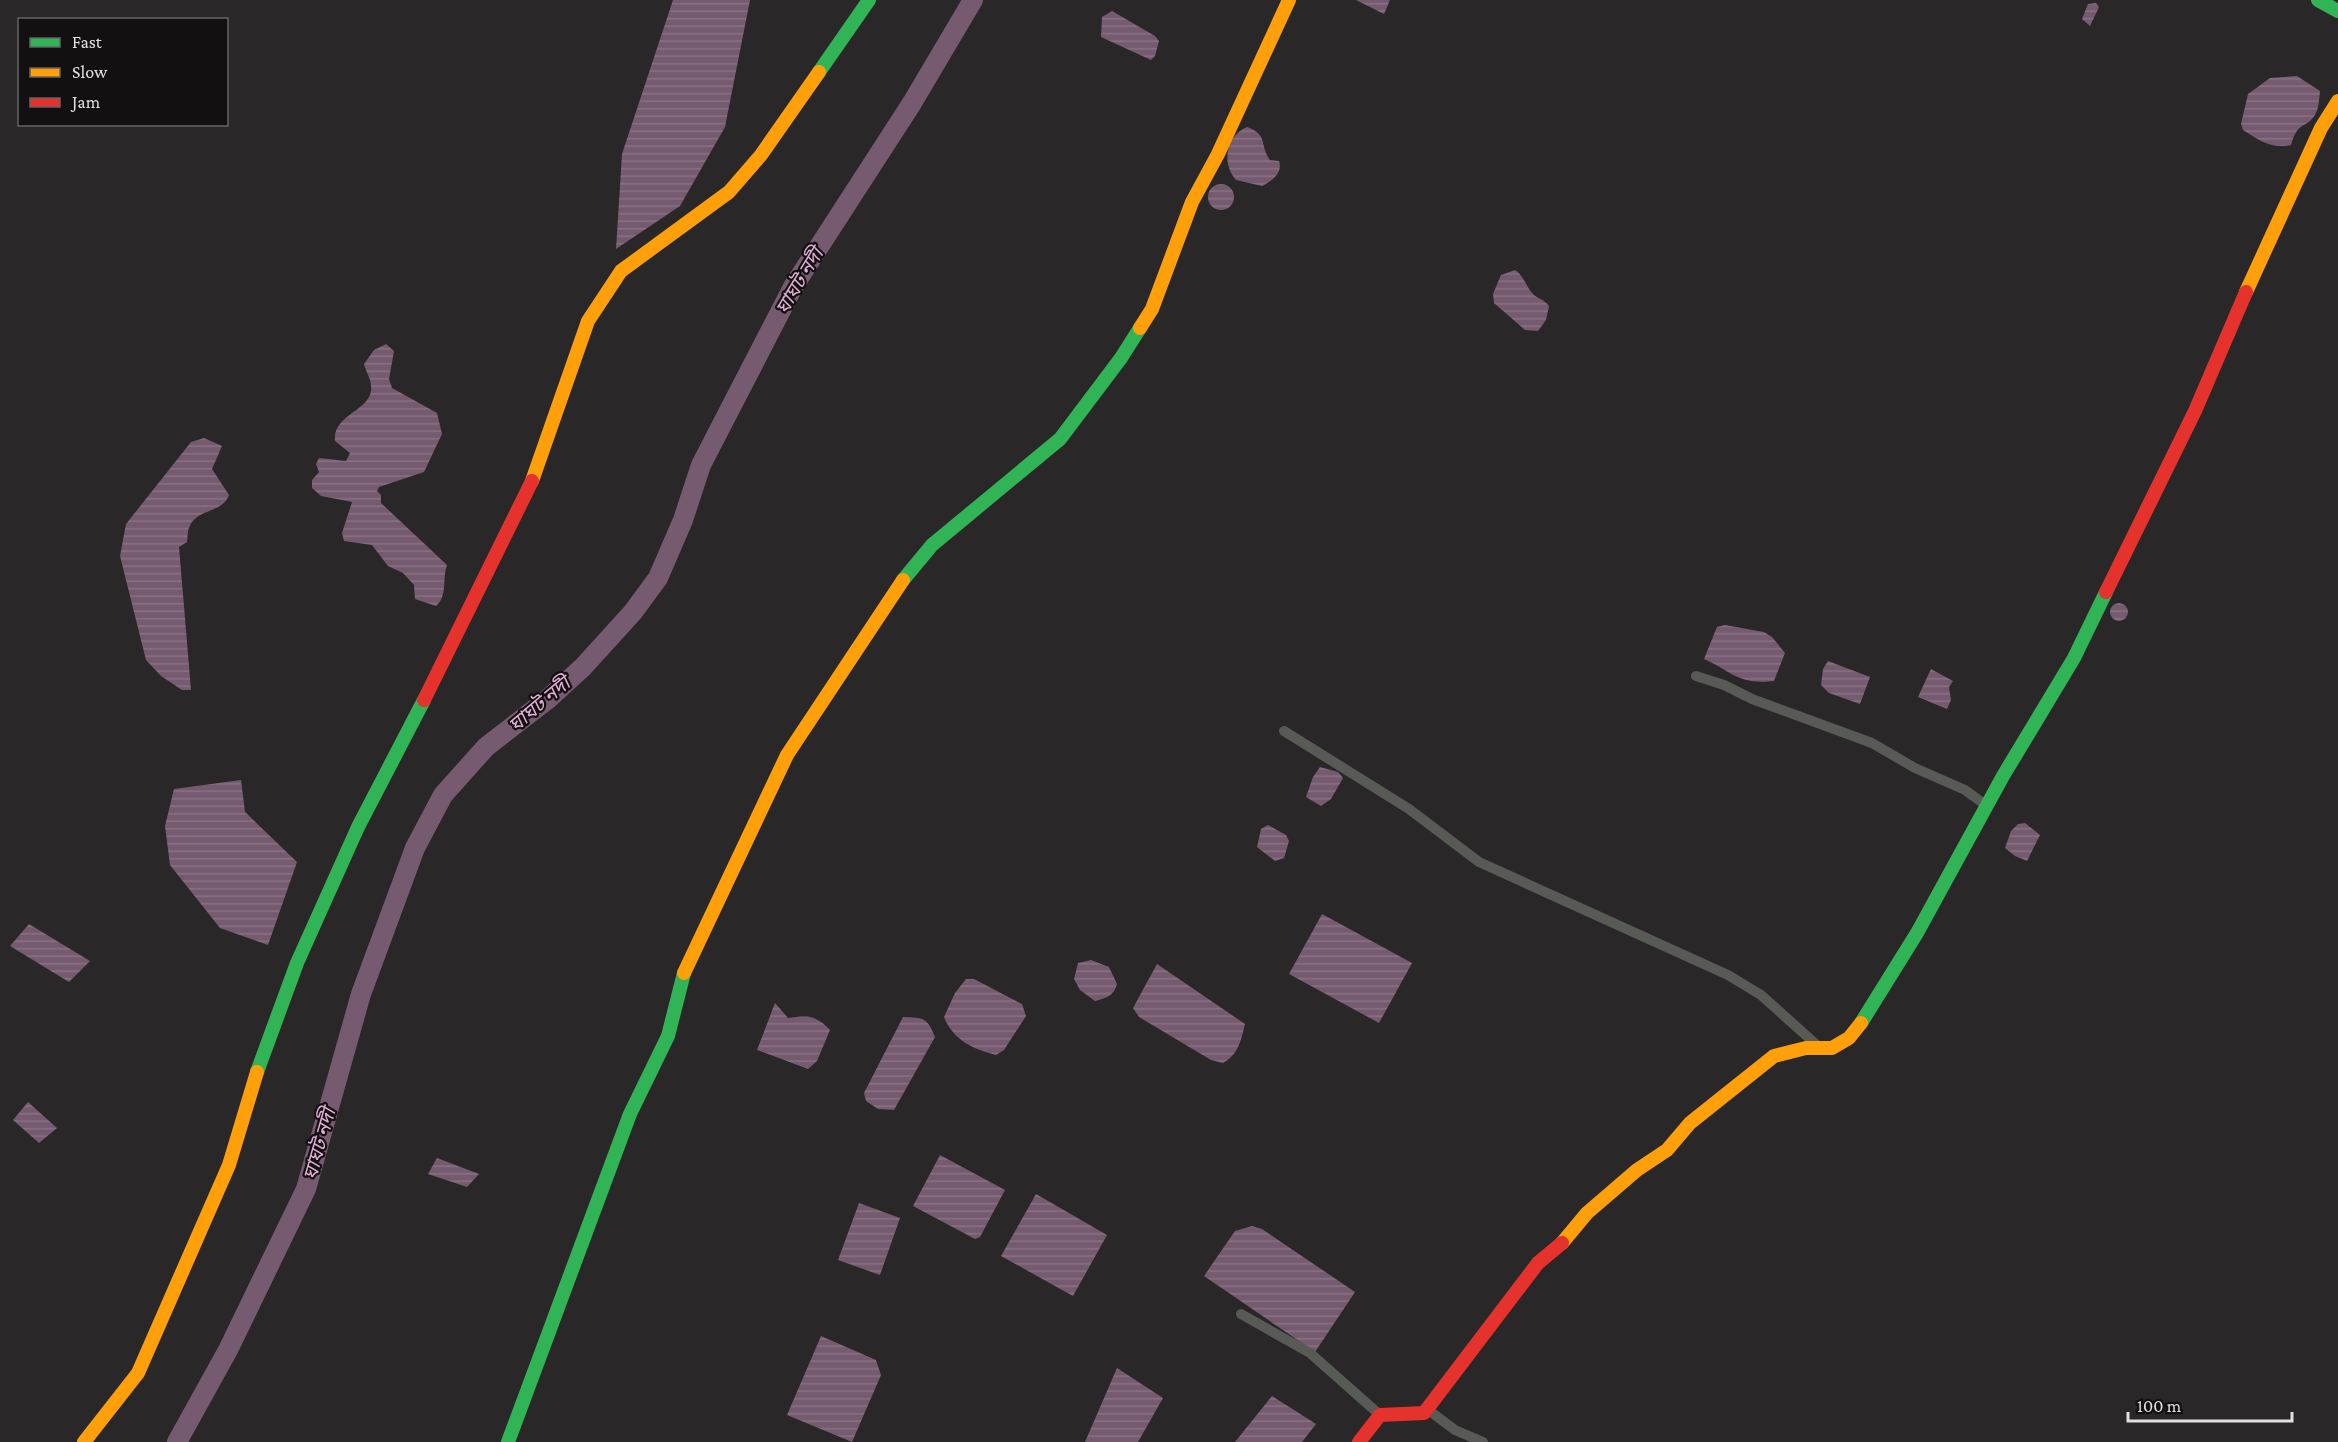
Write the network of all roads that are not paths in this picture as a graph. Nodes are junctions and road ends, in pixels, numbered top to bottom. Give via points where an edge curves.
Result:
1 (869, 0) edge
2 (1289, 0) edge
3 (2318, 0) edge
4 (2338, 11) edge
5 (2338, 101) edge
6 (1696, 676) dead end
7 (1284, 731) dead end
8 (1988, 806) junction
9 (1819, 1047) junction
10 (1241, 1314) dead end
11 (1424, 1413) junction
12 (1380, 1414) junction
13 (84, 1442) edge
14 (508, 1442) edge
15 (1359, 1442) edge
16 (1483, 1442) edge

1 - 13 street via 761,155 729,192 621,271 588,321 532,480 358,827 297,963 254,1080 229,1165 138,1373
2 - 14 street via 1192,201 1152,309 1121,357 1060,439 932,545 891,594 787,755 686,964 668,1036 630,1114
3 - 4 street
5 - 8 street via 2260,260 2195,411 2074,658
6 - 8 street via 1872,743 1965,790
7 - 9 street via 1409,809 1479,862 1728,975 1761,995
8 - 9 street via 1863,1021 1849,1038 1832,1048
9 - 11 street via 1774,1056 1587,1213 1561,1244 1538,1263
10 - 12 street via 1310,1353
11 - 12 street
11 - 16 street via 1431,1412 1455,1430
12 - 15 street

